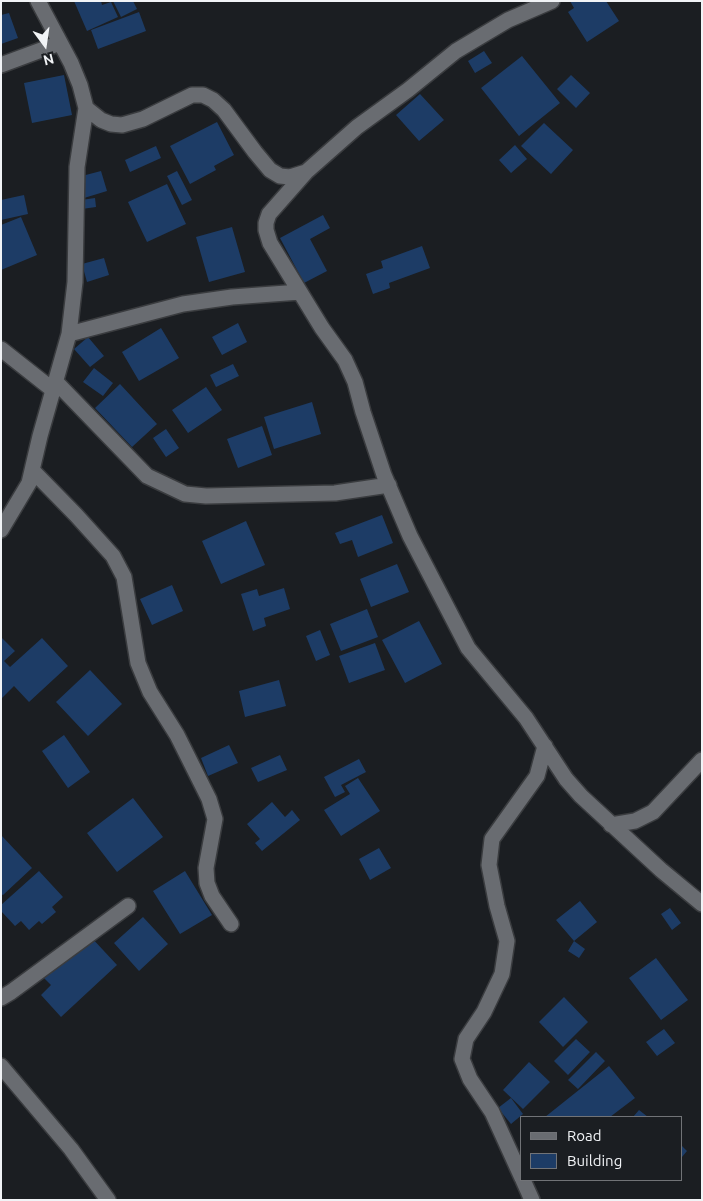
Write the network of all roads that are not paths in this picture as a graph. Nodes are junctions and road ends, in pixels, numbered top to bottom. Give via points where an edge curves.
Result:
1 (38, 1) edge
2 (552, 1) edge
3 (60, 42) junction
4 (1, 65) edge
5 (86, 108) junction
6 (306, 172) junction
7 (300, 292) junction
8 (69, 334) junction
9 (1, 349) edge
10 (54, 386) junction
11 (32, 470) junction
12 (389, 485) junction
13 (1, 530) edge
14 (545, 746) junction
15 (702, 760) edge
16 (611, 825) junction
17 (702, 904) edge
18 (128, 906) dead end
19 (230, 924) dead end
20 (1, 998) edge
21 (1, 1066) edge
22 (520, 1175) edge
23 (523, 1181) edge
24 (108, 1200) edge
25 (532, 1200) edge

1 - 3 street
2 - 6 street via 508,20 456,51 356,127
3 - 4 street
3 - 5 street via 80,85
5 - 6 street via 101,120 122,125 143,119 192,95 202,95 224,110 270,170 290,177
5 - 8 street via 77,167 75,282
6 - 7 street via 269,214 266,223 270,243
7 - 8 street via 183,304
7 - 12 street via 355,382
8 - 10 street
9 - 10 street
10 - 11 street
10 - 12 street via 147,476 185,494 335,493
11 - 13 street via 29,483
11 - 19 street via 113,556 124,577 138,663 150,692 177,735 209,799 215,819 206,868 207,883
12 - 14 street via 410,536 468,648
14 - 16 street via 566,779
14 - 22 street via 537,776 492,839 490,865 506,949 502,974 484,1012 466,1039 462,1059 470,1079 492,1112
15 - 16 street via 654,812 635,821
16 - 17 street
18 - 20 street
21 - 24 street via 71,1149
23 - 25 street

